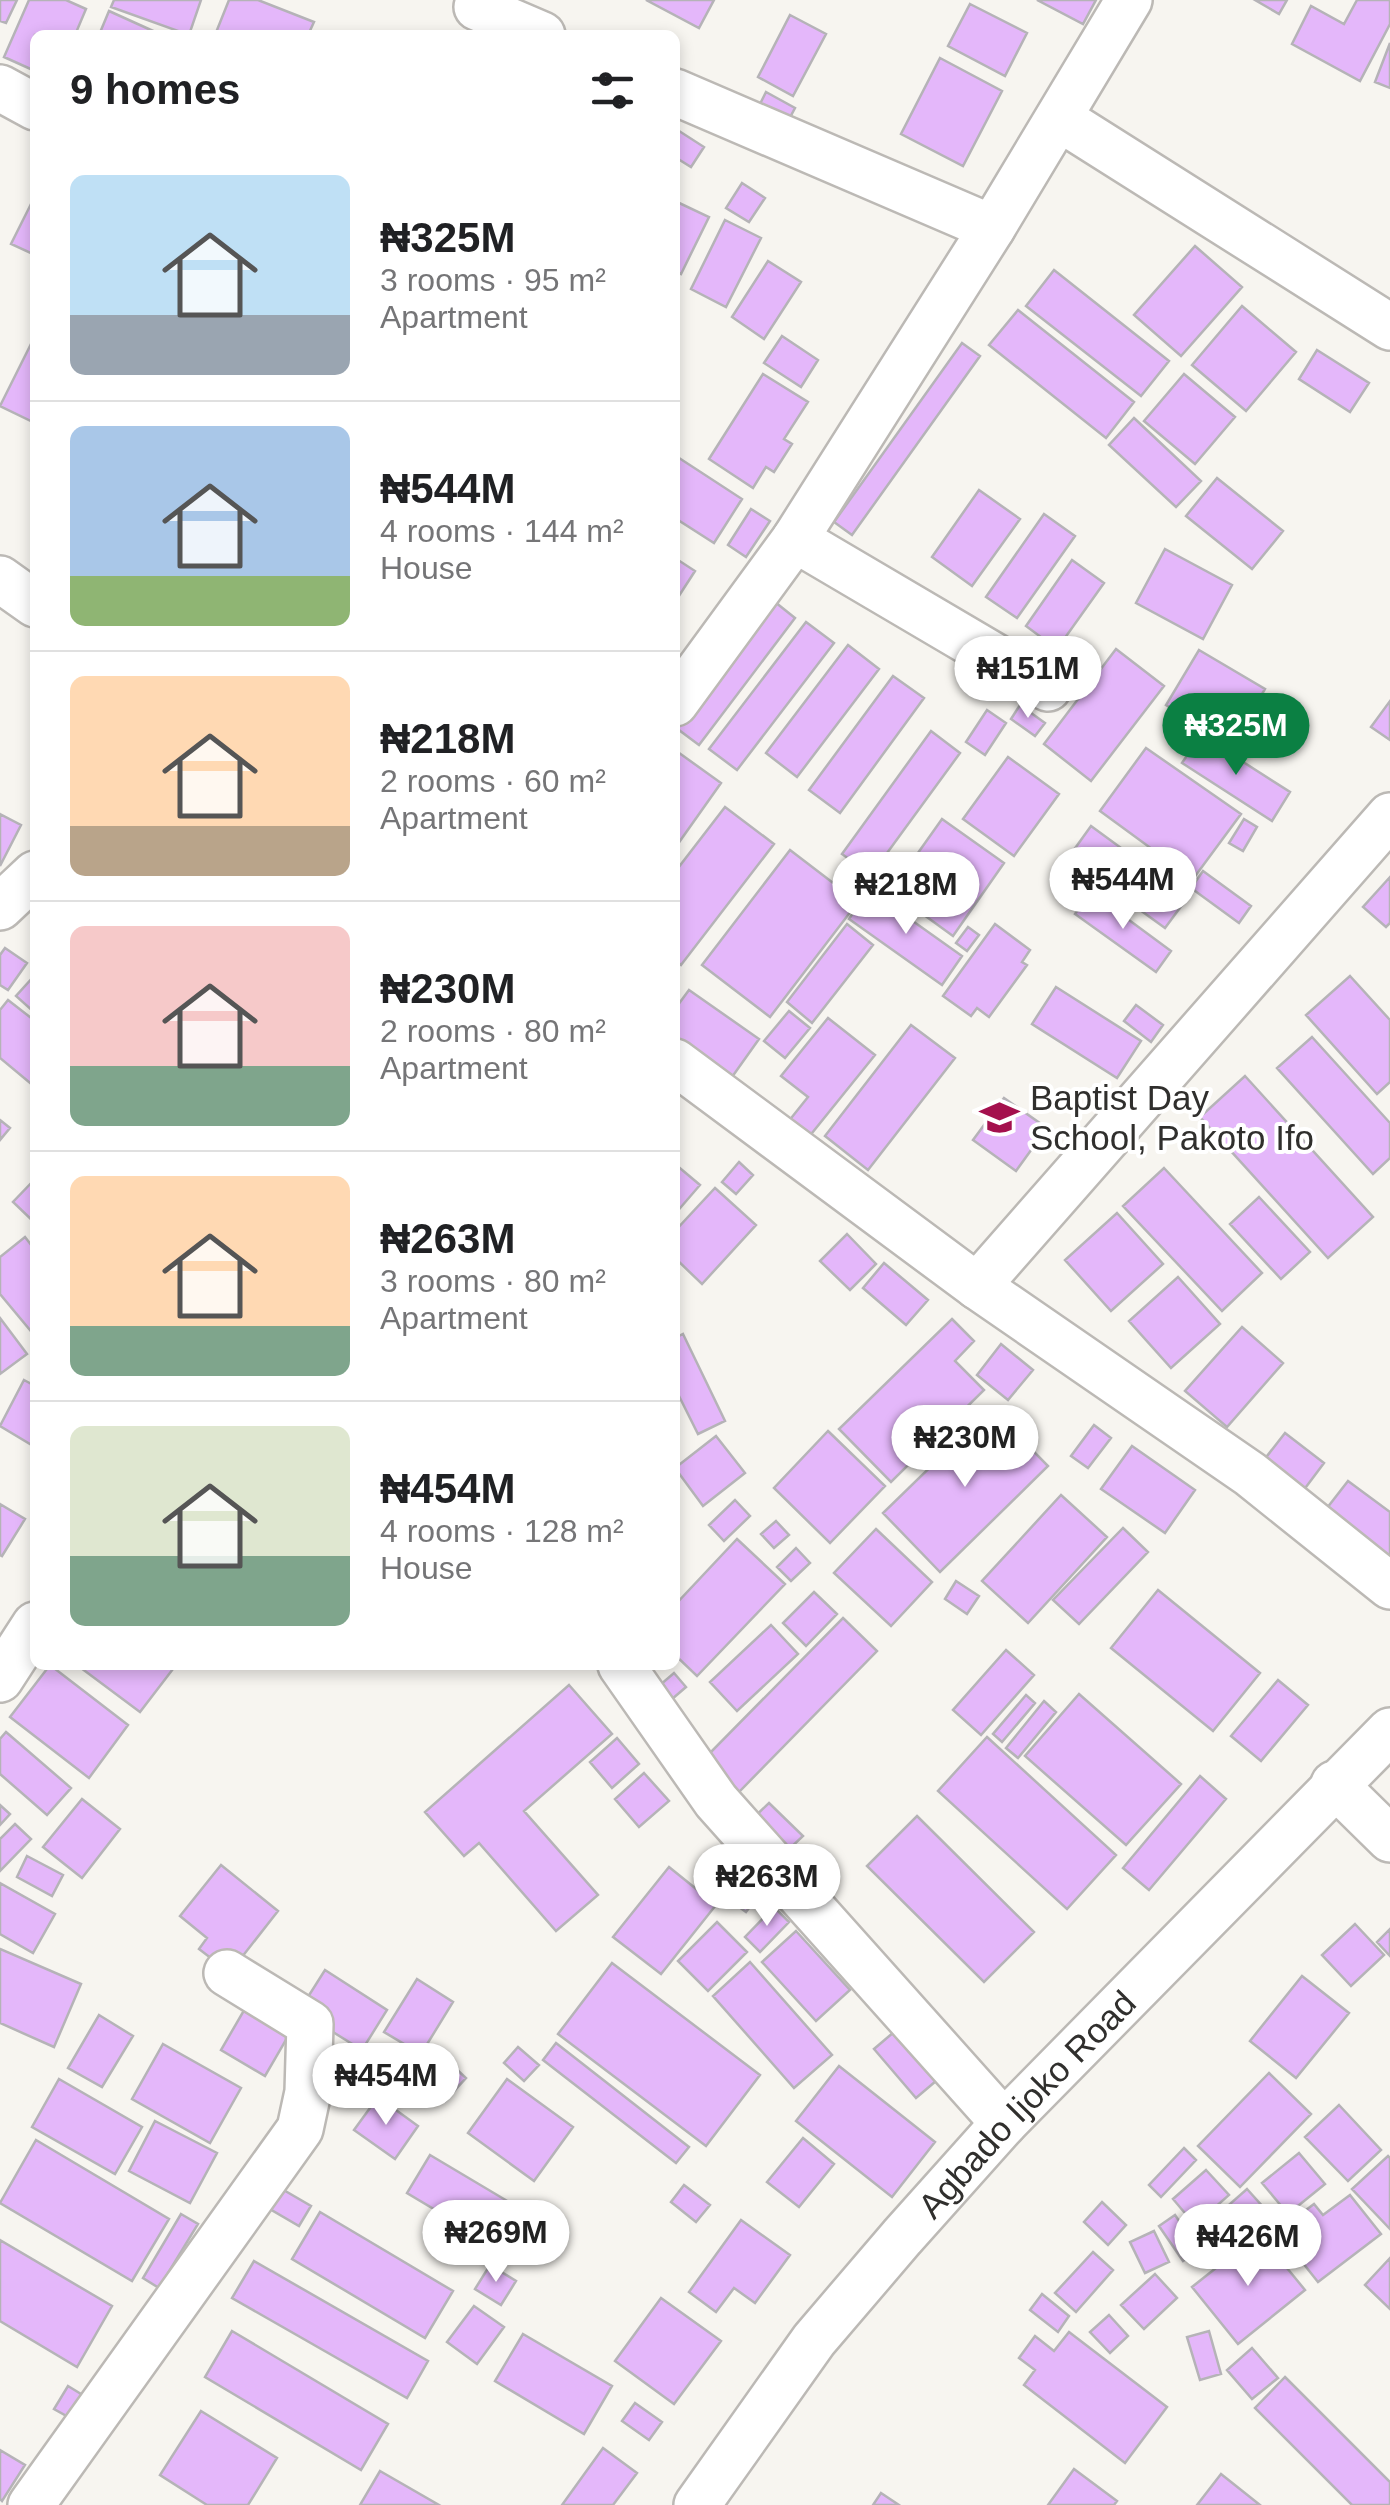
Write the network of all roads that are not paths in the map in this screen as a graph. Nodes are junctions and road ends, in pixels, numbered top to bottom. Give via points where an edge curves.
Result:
1 (1130, 0) edge
2 (474, 14) edge
3 (526, 30) edge
4 (0, 88) edge
5 (680, 94) edge
6 (30, 104) edge
7 (1059, 118) junction
8 (992, 228) junction
9 (1390, 327) edge
10 (795, 539) junction
11 (0, 579) edge
12 (30, 600) edge
13 (1048, 688) dead end
14 (680, 696) edge
15 (1390, 816) edge
16 (30, 879) edge
17 (0, 908) edge
18 (680, 1066) edge
19 (977, 1286) junction
20 (1390, 1586) edge
21 (30, 1633) edge
22 (624, 1670) edge
23 (0, 1679) edge
24 (1390, 1730) edge
25 (1334, 1784) junction
26 (1390, 1839) edge
27 (227, 1974) dead end
28 (1004, 2123) junction
29 (32, 2505) edge
30 (697, 2505) edge

1 - 7 street
2 - 3 street
4 - 6 street
5 - 8 street
7 - 8 street
7 - 9 street
8 - 10 street
10 - 13 street
10 - 14 street
11 - 12 street
15 - 19 street
16 - 17 street
18 - 19 street
19 - 20 street via 1250,1474
21 - 23 street
22 - 28 street via 716,1801
24 - 25 street, Agbado Ijoko Road
25 - 26 street
25 - 28 street, Agbado Ijoko Road
27 - 29 street via 310,2024 300,2129
28 - 30 street, Agbado Ijoko Road via 814,2340

